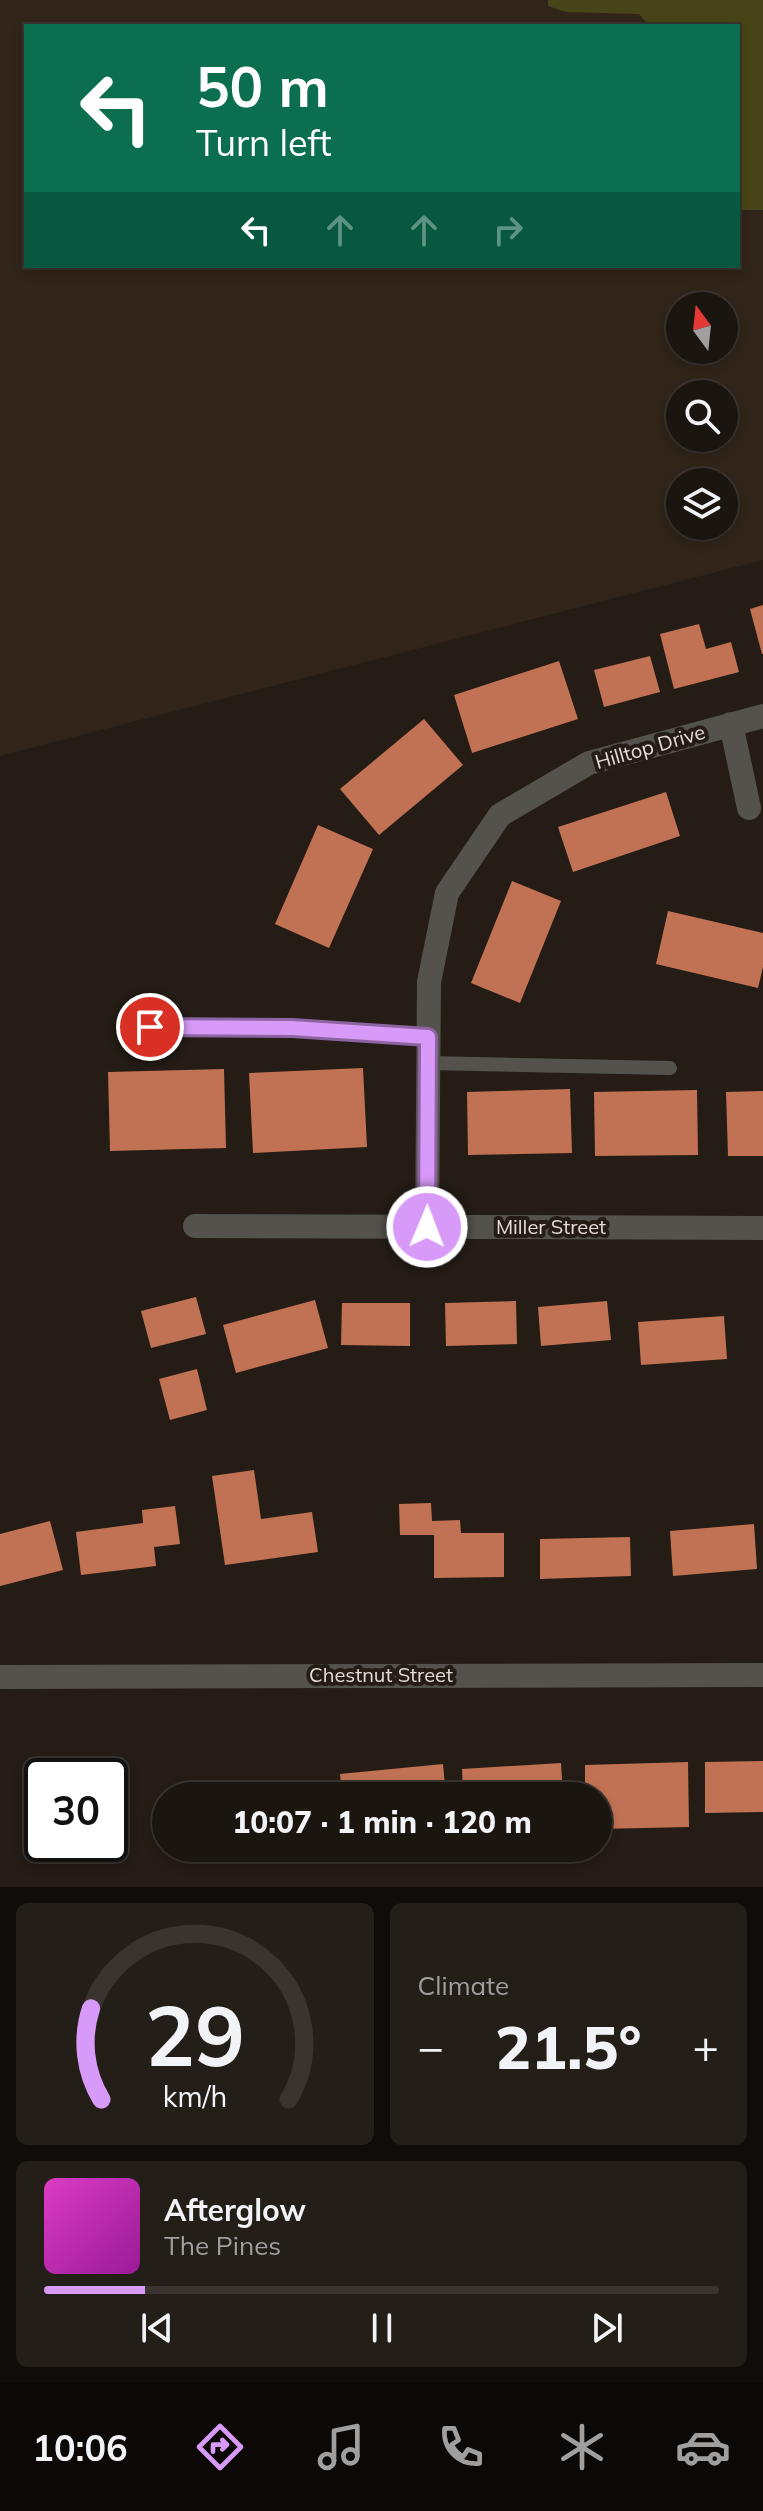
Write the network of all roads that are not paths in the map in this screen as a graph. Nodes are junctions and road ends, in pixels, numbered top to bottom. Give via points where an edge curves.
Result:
1 (763, 716) edge
2 (731, 724) junction
3 (749, 808) dead end
4 (150, 1027) dead end
5 (428, 1037) junction
6 (428, 1063) junction
7 (670, 1068) dead end
8 (195, 1226) dead end
9 (427, 1227) junction
10 (763, 1228) edge
11 (763, 1675) edge
12 (0, 1677) edge

1 - 2 street, Hilltop Drive
2 - 3 street
2 - 5 street, Hilltop Drive via 589,763 500,815 447,893 429,982
4 - 5 lane via 292,1028
5 - 6 street, Hilltop Drive
6 - 7 lane
6 - 9 street, Hilltop Drive
8 - 9 street, Miller Street
9 - 10 street, Miller Street
11 - 12 street, Chestnut Street

